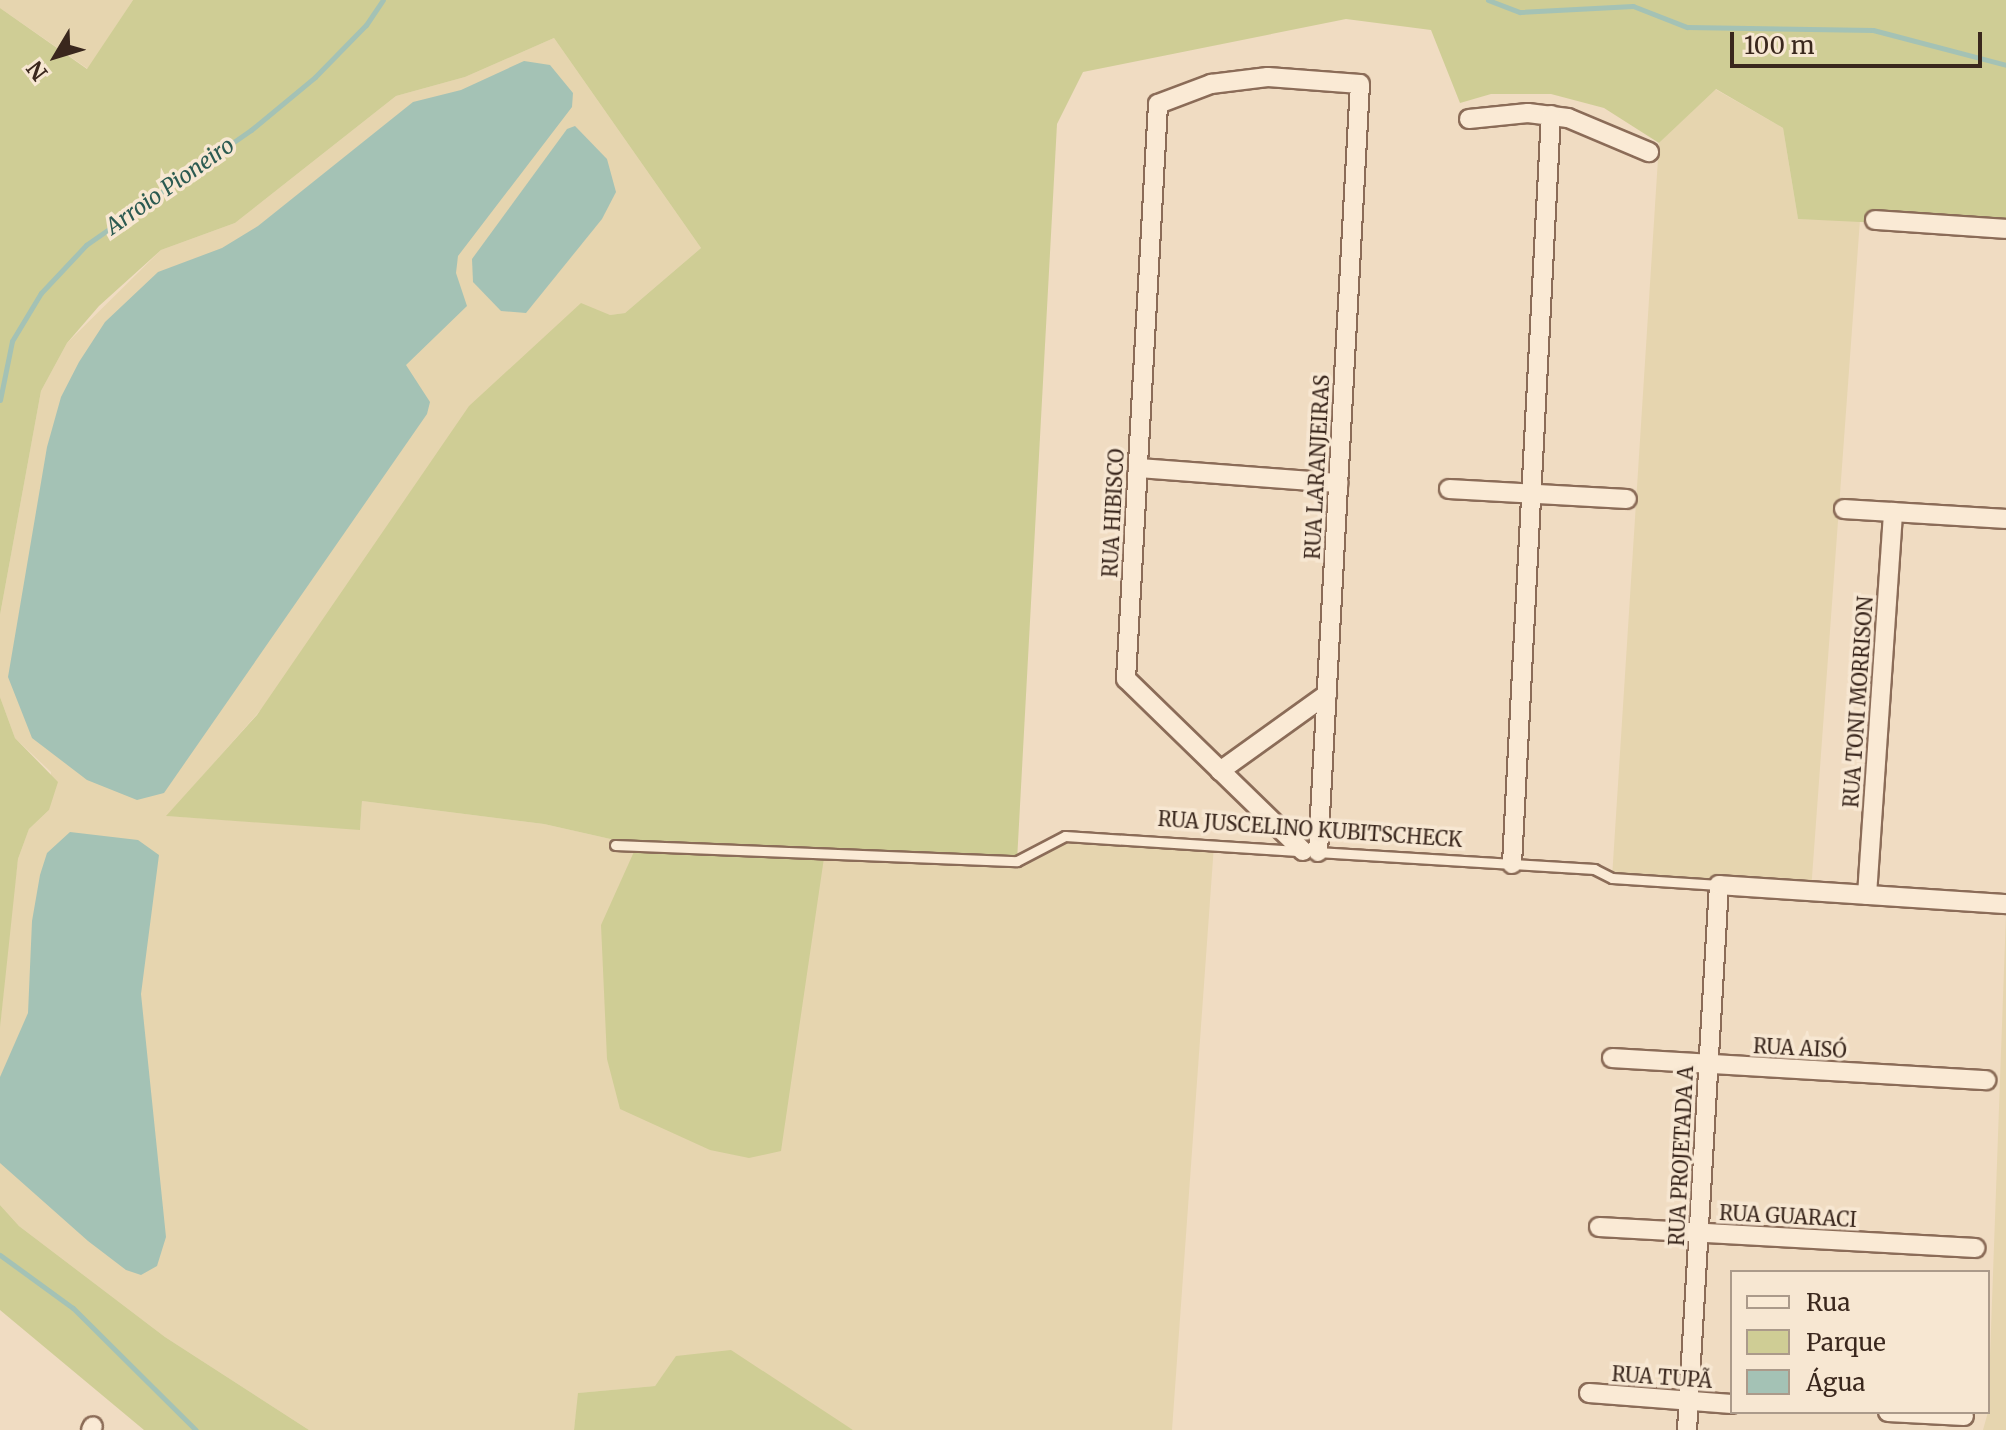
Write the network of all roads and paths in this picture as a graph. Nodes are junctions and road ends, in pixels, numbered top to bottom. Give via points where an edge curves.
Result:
1 (1158, 104) joint
2 (1551, 115) junction
3 (1469, 119) dead end
4 (1649, 152) dead end
5 (1875, 220) dead end
6 (2006, 229) edge
7 (1138, 468) junction
8 (1338, 483) junction
9 (1449, 489) dead end
10 (1531, 494) junction
11 (1627, 499) dead end
12 (1844, 509) dead end
13 (1893, 512) junction
14 (2006, 519) edge
15 (1327, 694) junction
16 (1220, 771) junction
17 (615, 845) dead end
18 (1311, 851) junction
19 (1512, 864) junction
20 (1719, 885) junction
21 (1867, 895) junction
22 (2006, 904) edge
23 (1612, 1058) dead end
24 (1708, 1065) junction
25 (1986, 1080) dead end
26 (1599, 1227) dead end
27 (1698, 1234) junction
28 (1975, 1248) dead end
29 (1589, 1393) dead end
30 (1689, 1401) junction
31 (1730, 1404) edge
32 (1926, 1414) edge
33 (1964, 1416) dead end
34 (1687, 1430) edge

1 - 7 street, RUA HIBISCO
1 - 8 street, RUA LARANJEIRAS via 1211,84 1268,77 1360,84
2 - 3 street
2 - 4 street
2 - 10 street
5 - 6 street
7 - 8 street
7 - 16 street, RUA HIBISCO via 1126,679
8 - 15 street, RUA LARANJEIRAS
9 - 10 street
10 - 11 street
10 - 19 street
12 - 13 street
13 - 14 street
13 - 21 street, RUA TONI MORRISON
15 - 16 street
15 - 18 street, RUA LARANJEIRAS
16 - 18 street, RUA HIBISCO
17 - 18 lane, RUA JUSCELINO KUBITSCHECK via 1017,861 1065,836
18 - 19 lane, RUA JUSCELINO KUBITSCHECK
19 - 20 lane, RUA JUSCELINO KUBITSCHECK
20 - 21 street, RUA JUSCELINO KUBITSCHECK
20 - 24 street, RUA PROJETADA A
21 - 22 street, RUA JUSCELINO KUBITSCHECK
23 - 24 street, RUA AISÓ
24 - 25 street, RUA AISÓ
24 - 27 street, RUA PROJETADA A
26 - 27 street, RUA GUARACI
27 - 28 street, RUA GUARACI
27 - 30 street, RUA PROJETADA A
29 - 30 street, RUA TUPÃ
30 - 31 street, RUA TUPÃ
30 - 34 street, RUA PROJETADA A
32 - 33 street

